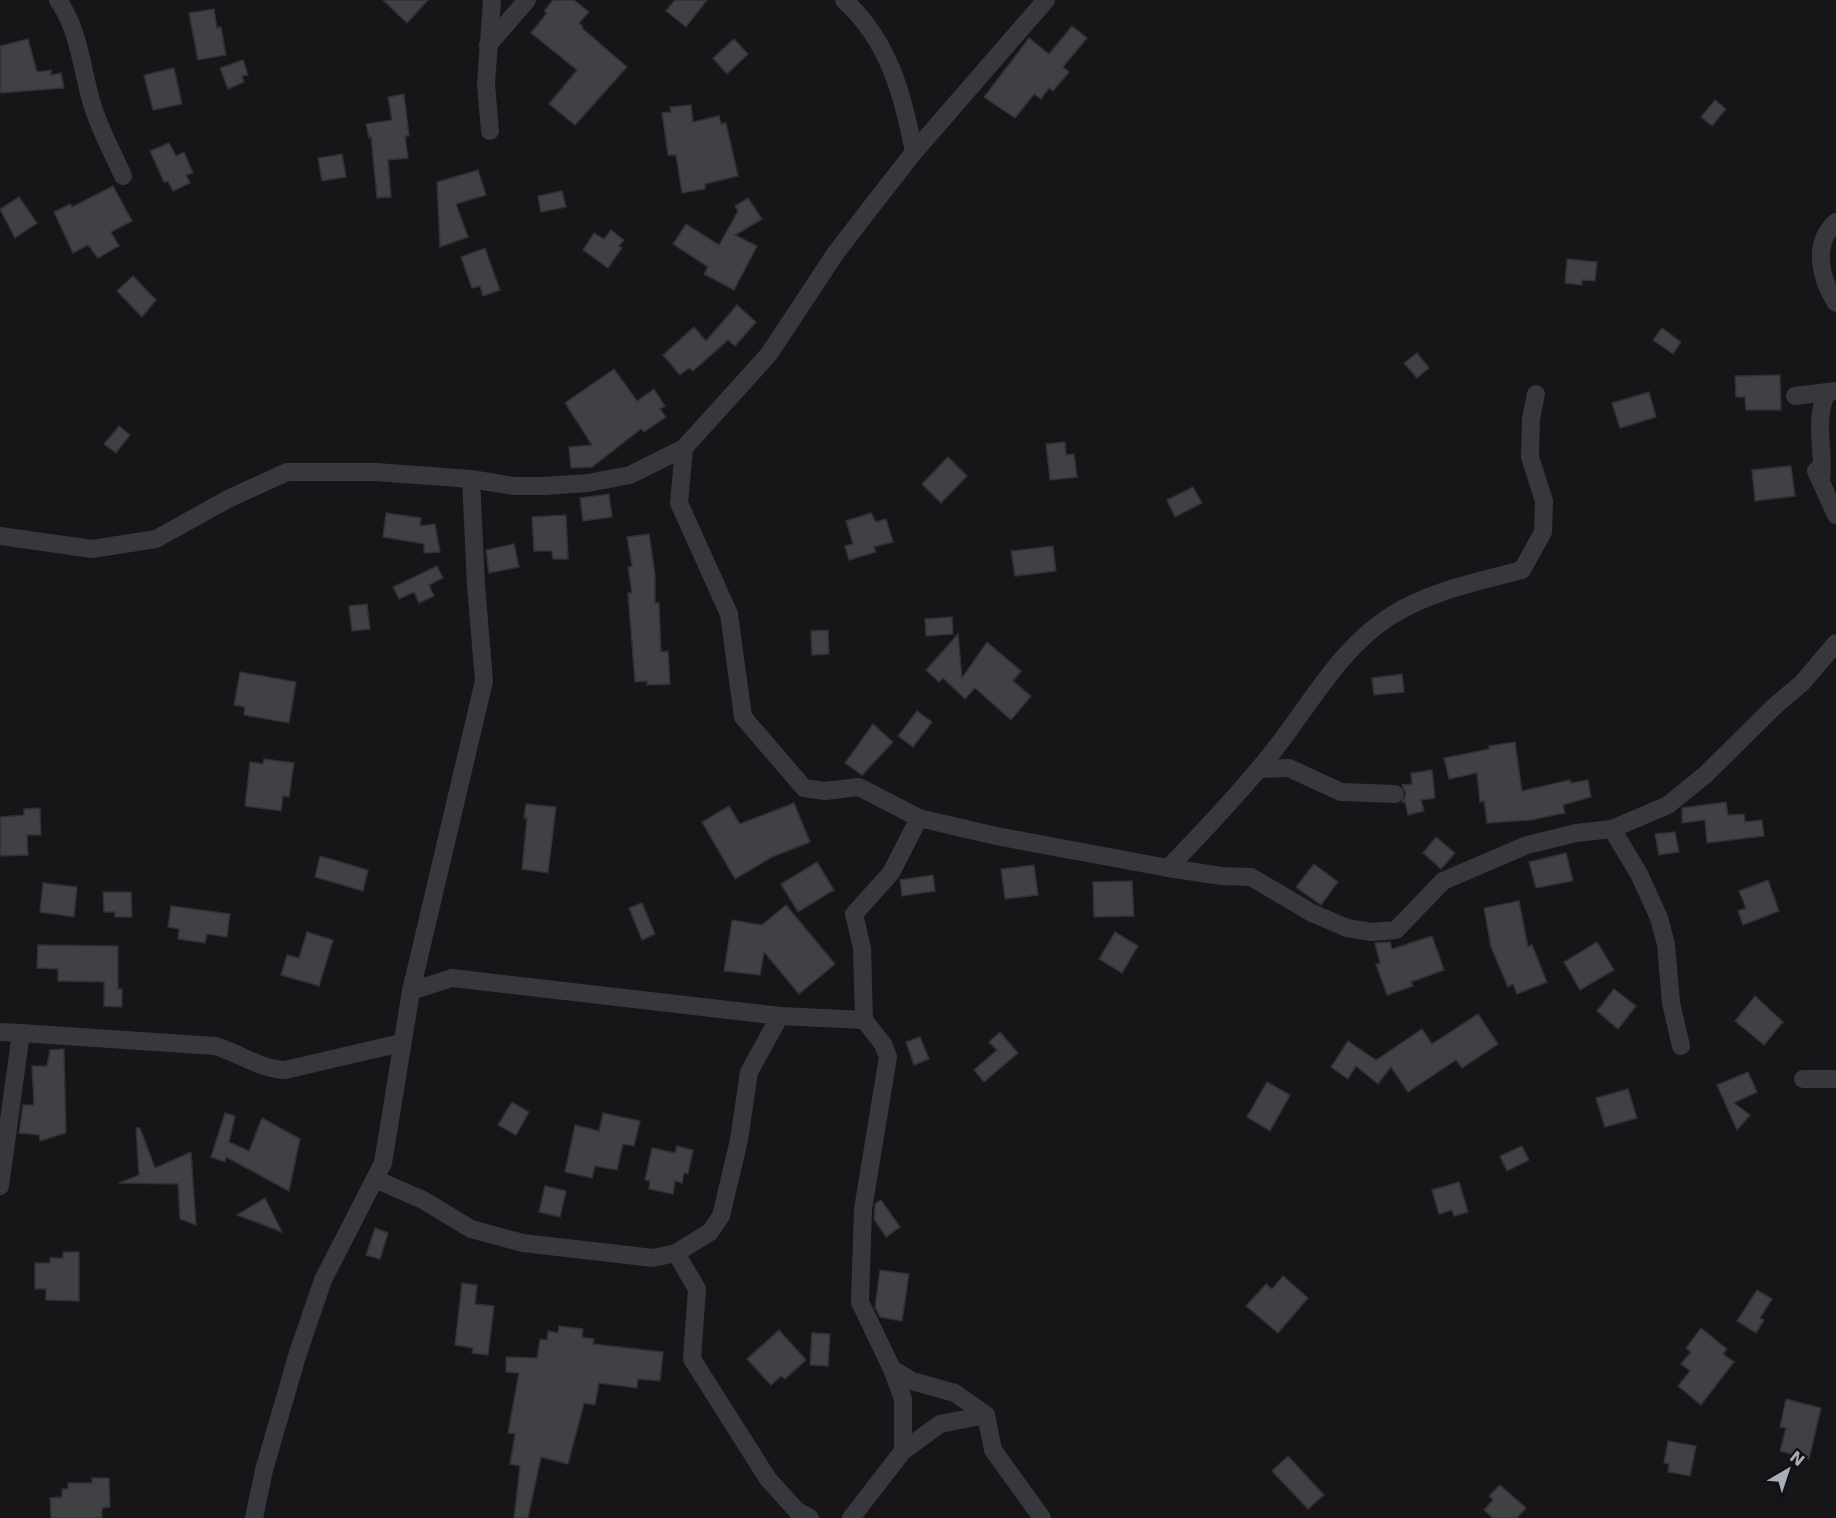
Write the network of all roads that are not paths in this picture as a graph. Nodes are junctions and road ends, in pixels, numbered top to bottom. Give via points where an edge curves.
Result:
1 (58, 0) edge
2 (492, 0) edge
3 (527, 0) edge
4 (844, 0) edge
5 (1046, 0) edge
6 (488, 45) junction
7 (490, 131) dead end
8 (915, 152) junction
9 (123, 176) dead end
10 (1836, 222) edge
11 (1836, 303) edge
12 (1832, 392) edge
13 (1536, 394) dead end
14 (1795, 396) dead end
15 (684, 448) junction
16 (471, 479) junction
17 (1836, 515) edge
18 (0, 536) edge
19 (1836, 643) edge
20 (1259, 769) junction
21 (1395, 795) dead end
22 (919, 818) junction
23 (1612, 829) junction
24 (1167, 868) junction
25 (411, 991) junction
26 (780, 1016) junction
27 (864, 1020) junction
28 (0, 1032) edge
29 (21, 1033) junction
30 (401, 1043) junction
31 (1681, 1046) dead end
32 (1803, 1079) dead end
33 (1836, 1079) edge
34 (375, 1179) junction
35 (0, 1186) edge
36 (676, 1253) junction
37 (892, 1369) junction
38 (986, 1415) junction
39 (903, 1451) junction
40 (254, 1518) edge
41 (810, 1518) edge
42 (851, 1518) edge
43 (1042, 1518) edge

1 - 9 street via 70,18 92,106
2 - 6 street
3 - 6 street
4 - 8 street via 870,28 894,73
5 - 8 street
6 - 7 street
8 - 15 street via 835,254 769,354
10 - 11 street via 1823,236 1820,254
12 - 14 street
12 - 17 street via 1820,411 1818,476
13 - 20 street via 1530,457 1544,501 1543,532 1522,570 1441,592 1392,615 1364,634
15 - 16 street via 630,475 588,483 514,486
15 - 22 street via 679,503 729,614 743,717 804,788 825,791 859,787
16 - 18 street via 376,472 287,472 156,539 92,549
16 - 25 street via 484,681
19 - 23 street via 1802,683 1705,775 1668,805
20 - 21 street via 1289,768 1348,793
20 - 24 street
22 - 24 street
22 - 27 street via 891,873 854,914 862,948
23 - 24 street via 1527,844 1443,881 1396,930 1347,928 1251,878
23 - 31 street via 1659,918
25 - 26 street via 452,978
25 - 30 street
26 - 27 street
26 - 36 street via 748,1072 739,1140 721,1216 710,1232
27 - 37 street via 883,1044 888,1058 862,1209 860,1302
28 - 29 street
29 - 30 street via 215,1046 236,1052 269,1070 285,1070
29 - 35 street
30 - 34 street via 383,1164
32 - 33 street
34 - 36 street via 423,1200 471,1229 523,1243 653,1258
34 - 40 street via 322,1280
36 - 41 street via 697,1289 692,1359 768,1479 797,1511
37 - 38 street via 912,1381 955,1393
37 - 39 street via 903,1399
38 - 39 street via 940,1424
38 - 43 street via 993,1450
39 - 42 street

